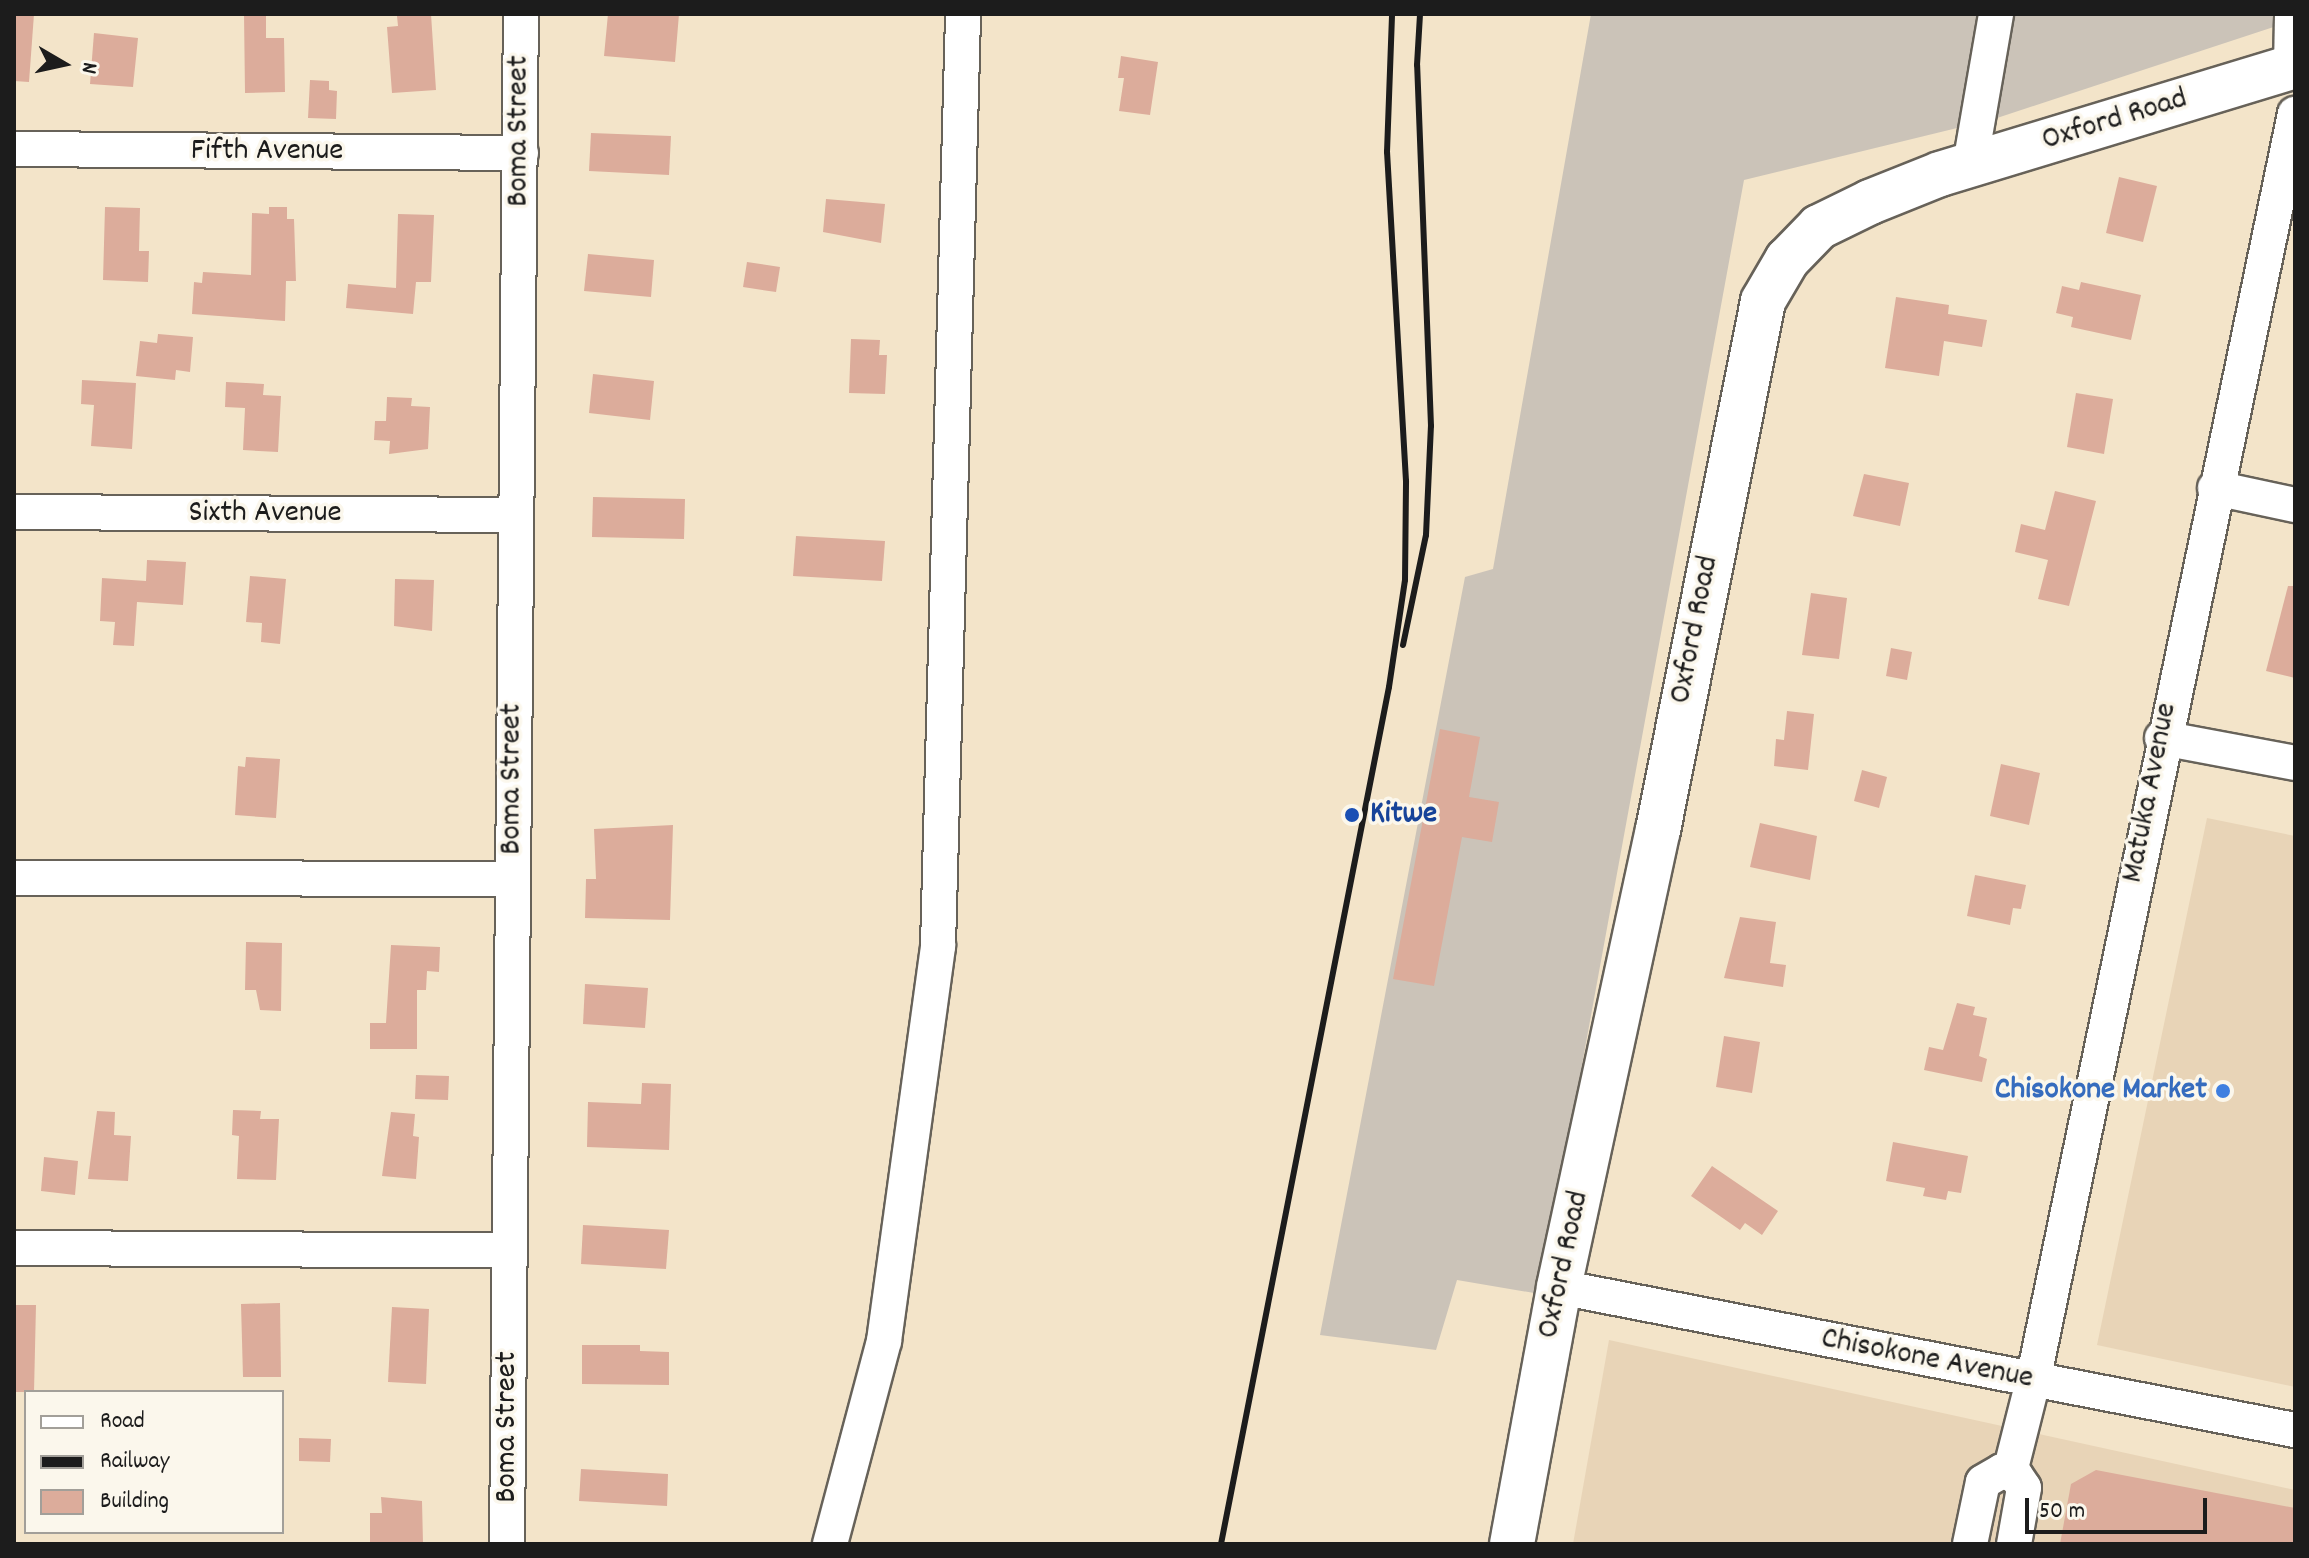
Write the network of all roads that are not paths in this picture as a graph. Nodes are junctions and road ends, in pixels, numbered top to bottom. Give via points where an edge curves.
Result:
1 (521, 14) edge
2 (963, 14) edge
3 (1996, 14) edge
4 (2292, 14) edge
5 (2293, 67) edge
6 (2295, 114) edge
7 (14, 149) edge
8 (521, 153) junction
9 (1970, 165) junction
10 (2215, 488) junction
11 (2295, 505) edge
12 (14, 512) edge
13 (515, 515) junction
14 (2162, 738) junction
15 (2295, 763) edge
16 (14, 878) edge
17 (513, 879) junction
18 (14, 1248) edge
19 (509, 1251) junction
20 (1559, 1287) junction
21 (2033, 1381) junction
22 (2295, 1430) edge
23 (2010, 1472) junction
24 (507, 1544) edge
25 (830, 1544) edge
26 (1512, 1544) edge
27 (1970, 1544) edge
28 (2014, 1544) edge

1 - 8 street, Boma Street
2 - 25 street via 938,946 884,1341
3 - 9 street
4 - 5 street
5 - 9 main road, Oxford Road
6 - 10 street, Matuka Avenue
7 - 8 street, Fifth Avenue
8 - 13 street, Boma Street
9 - 20 main road, Oxford Road via 1819,227 1787,260 1763,301 1658,830
10 - 11 street
10 - 14 street, Matuka Avenue
12 - 13 street, Sixth Avenue
13 - 17 street, Boma Street
14 - 15 street
14 - 21 street, Matuka Avenue
16 - 17 street
17 - 19 street, Boma Street
18 - 19 street
19 - 24 street, Boma Street
20 - 21 street, Chisokone Avenue
20 - 26 main road, Oxford Road
21 - 22 street, Chisokone Avenue
21 - 23 street, Matuka Avenue
23 - 27 street via 1995,1472 1983,1482
23 - 28 street via 2021,1481 2025,1495

